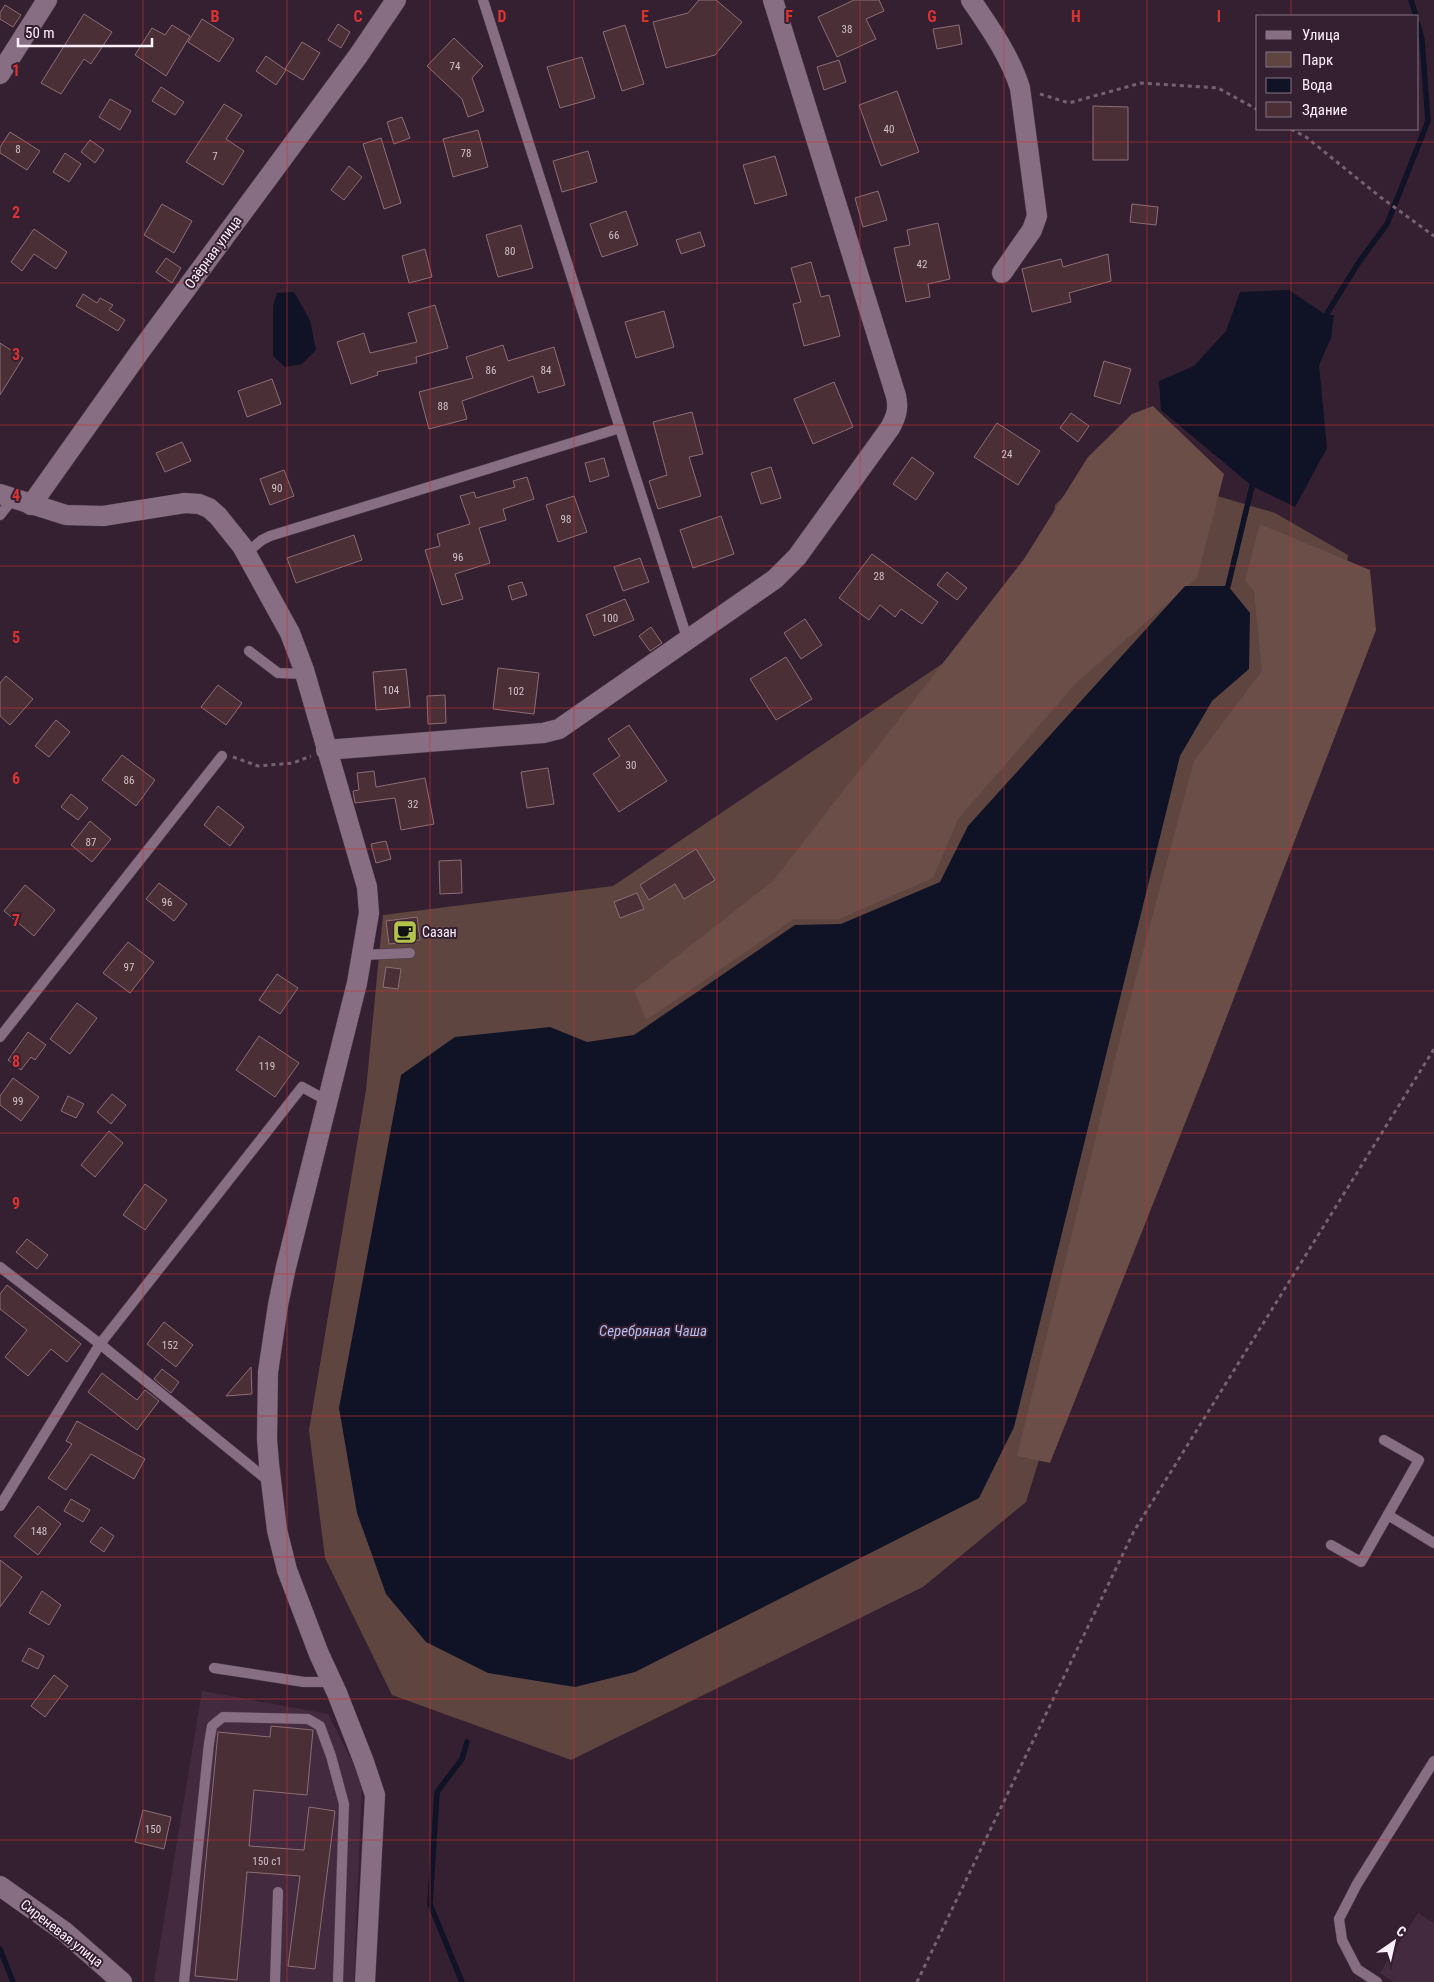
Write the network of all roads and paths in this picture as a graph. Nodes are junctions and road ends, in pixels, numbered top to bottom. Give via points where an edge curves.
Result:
1 (48, 0) edge
2 (396, 0) edge
3 (483, 0) edge
4 (773, 0) edge
5 (972, 0) edge
6 (0, 74) edge
7 (1020, 88) junction
8 (1256, 109) edge
9 (1293, 130) edge
10 (1434, 236) edge
11 (1002, 274) dead end
12 (620, 428) junction
13 (14, 499) edge
14 (0, 515) edge
15 (246, 554) junction
16 (688, 641) junction
17 (249, 651) dead end
18 (305, 674) junction
19 (326, 750) junction
20 (222, 756) joint
21 (410, 953) dead end
22 (362, 954) junction
23 (0, 1037) edge
24 (1434, 1050) edge
25 (328, 1101) junction
26 (0, 1267) edge
27 (100, 1344) junction
28 (1384, 1440) dead end
29 (272, 1484) junction
30 (0, 1506) edge
31 (1388, 1515) junction
32 (1434, 1543) edge
33 (1331, 1545) dead end
34 (214, 1668) dead end
35 (332, 1682) junction
36 (1434, 1761) edge
37 (0, 1886) edge
38 (278, 1892) dead end
39 (122, 1982) edge
40 (184, 1982) edge
41 (274, 1982) edge
42 (338, 1982) edge
43 (365, 1982) edge
44 (917, 1982) edge
45 (1377, 1982) edge

1 - 6 street
2 - 13 street, Озёрная улица via 141,350
3 - 12 lane
4 - 16 street via 898,407 890,428 776,580
5 - 7 street via 999,42
7 - 8 path via 1068,103 1141,83 1218,88
7 - 11 street via 1037,216 1032,230
9 - 10 path
12 - 15 lane via 270,536
12 - 16 lane
13 - 14 lane
13 - 15 street via 66,515 103,516 185,503 199,504 218,516
15 - 18 street via 290,634
16 - 19 street via 559,729 543,733
17 - 18 lane via 278,673
18 - 19 street
19 - 20 path via 294,763 258,766
19 - 22 street via 367,887 369,912
20 - 23 lane
21 - 22 lane
22 - 25 street
24 - 44 path via 1134,1531
25 - 27 lane via 302,1087
25 - 29 street via 286,1267 268,1372 267,1439
26 - 27 lane
27 - 29 lane
27 - 30 lane
28 - 31 lane via 1419,1460
29 - 35 street via 286,1570
31 - 32 lane
31 - 33 lane via 1361,1562
34 - 35 lane via 304,1682
35 - 43 street via 375,1795
36 - 45 lane via 1357,1884 1339,1919 1342,1940 1357,1968
37 - 39 street, Сиреневая улица via 65,1932
38 - 41 lane
40 - 42 lane via 209,1743 212,1726 223,1717 308,1719 320,1726 344,1804

